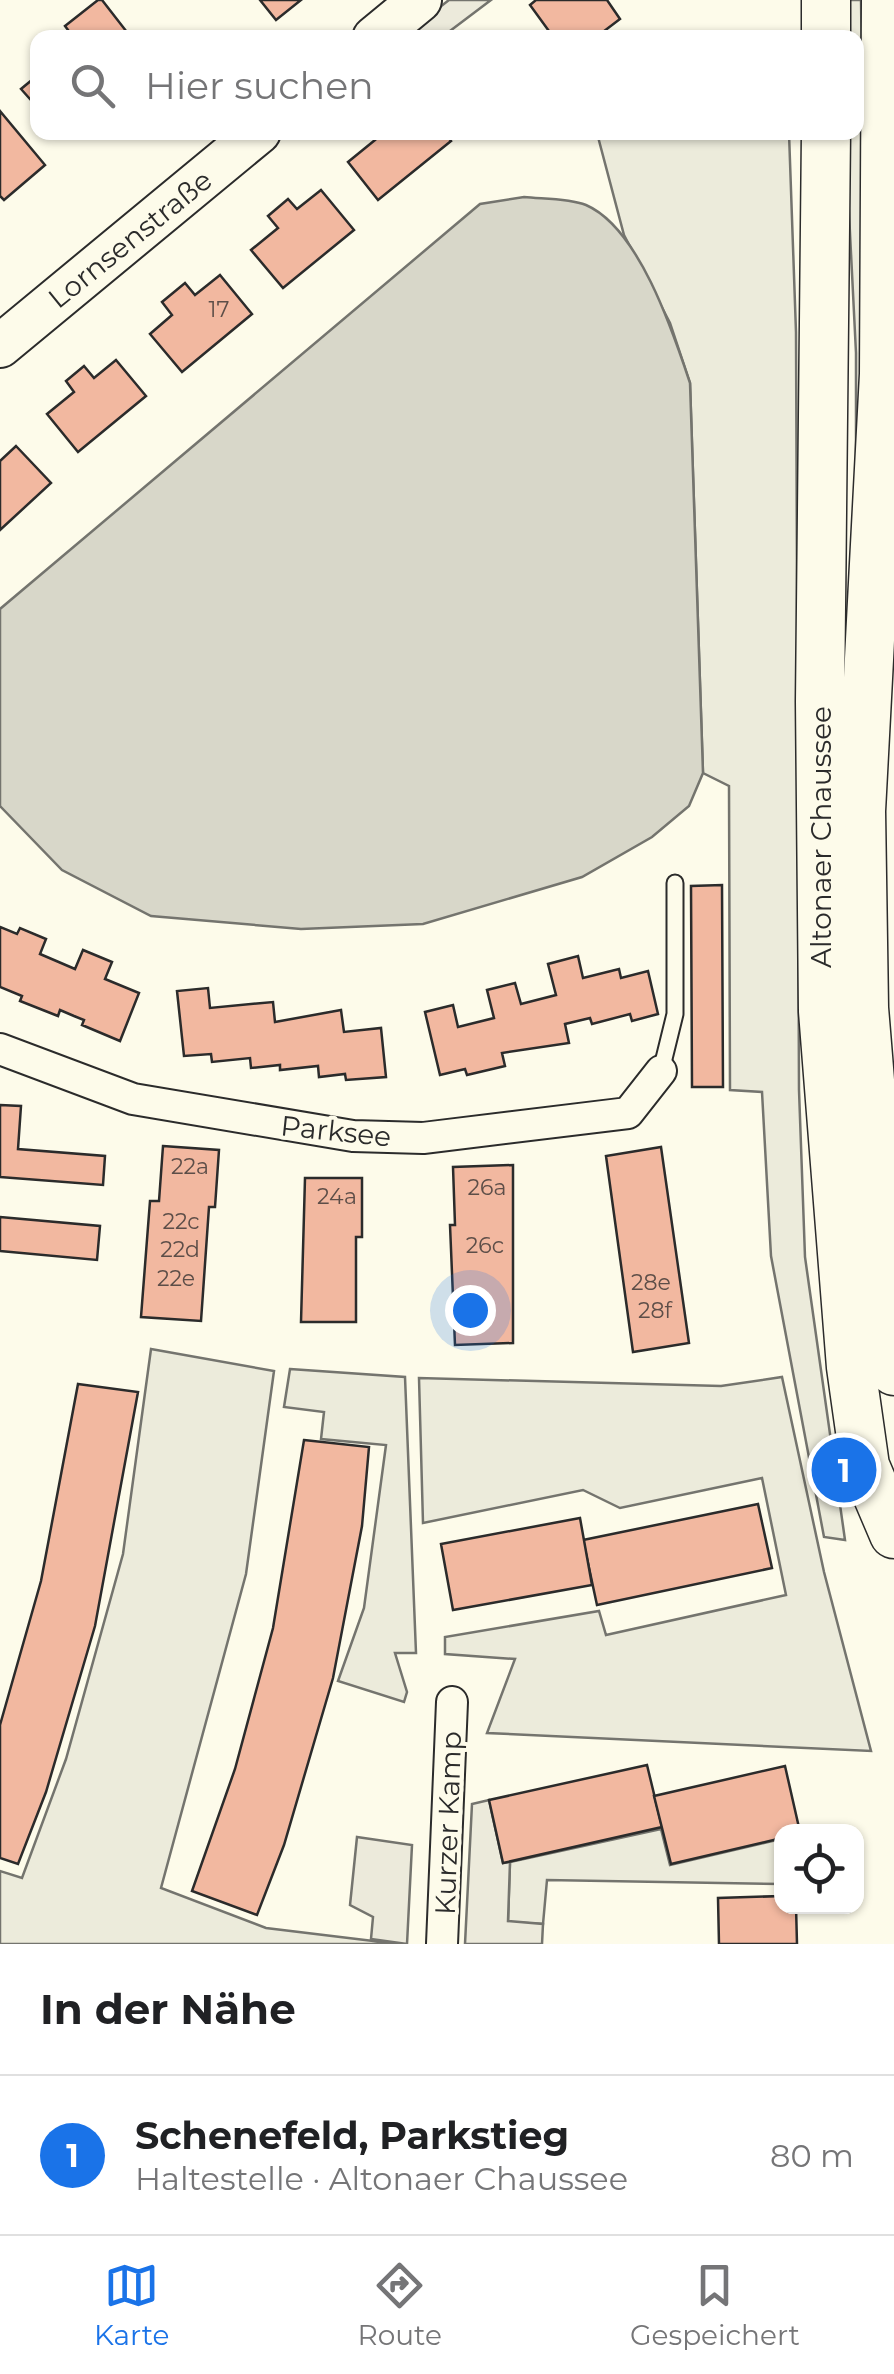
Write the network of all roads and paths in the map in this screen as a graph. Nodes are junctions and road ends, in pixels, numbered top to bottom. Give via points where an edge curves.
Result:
1 (420, 0) edge
2 (826, 0) edge
3 (886, 0) edge
4 (384, 30) edge
5 (826, 30) edge
6 (249, 140) edge
7 (826, 140) edge
8 (0, 346) edge
9 (889, 373) edge
10 (886, 495) edge
11 (855, 627) edge
12 (675, 883) dead end
13 (0, 1050) edge
14 (661, 1071) joint
15 (894, 1371) edge
16 (894, 1534) edge
17 (452, 1702) dead end
18 (442, 1944) edge

1 - 4 street
2 - 5 main road
3 - 9 main road, Altonaer Chaussee
6 - 8 street, Lornsenstraße
7 - 11 main road, Altonaer Chaussee
9 - 10 main road, Altonaer Chaussee
10 - 11 main road, Altonaer Chaussee
11 - 15 main road, Altonaer Chaussee via 864,1008
11 - 16 main road, Altonaer Chaussee via 819,872 838,1245 865,1466
12 - 14 lane via 674,1014
13 - 14 street, Parksee via 133,1099 353,1136 422,1138 628,1112
17 - 18 street, Kurzer Kamp

